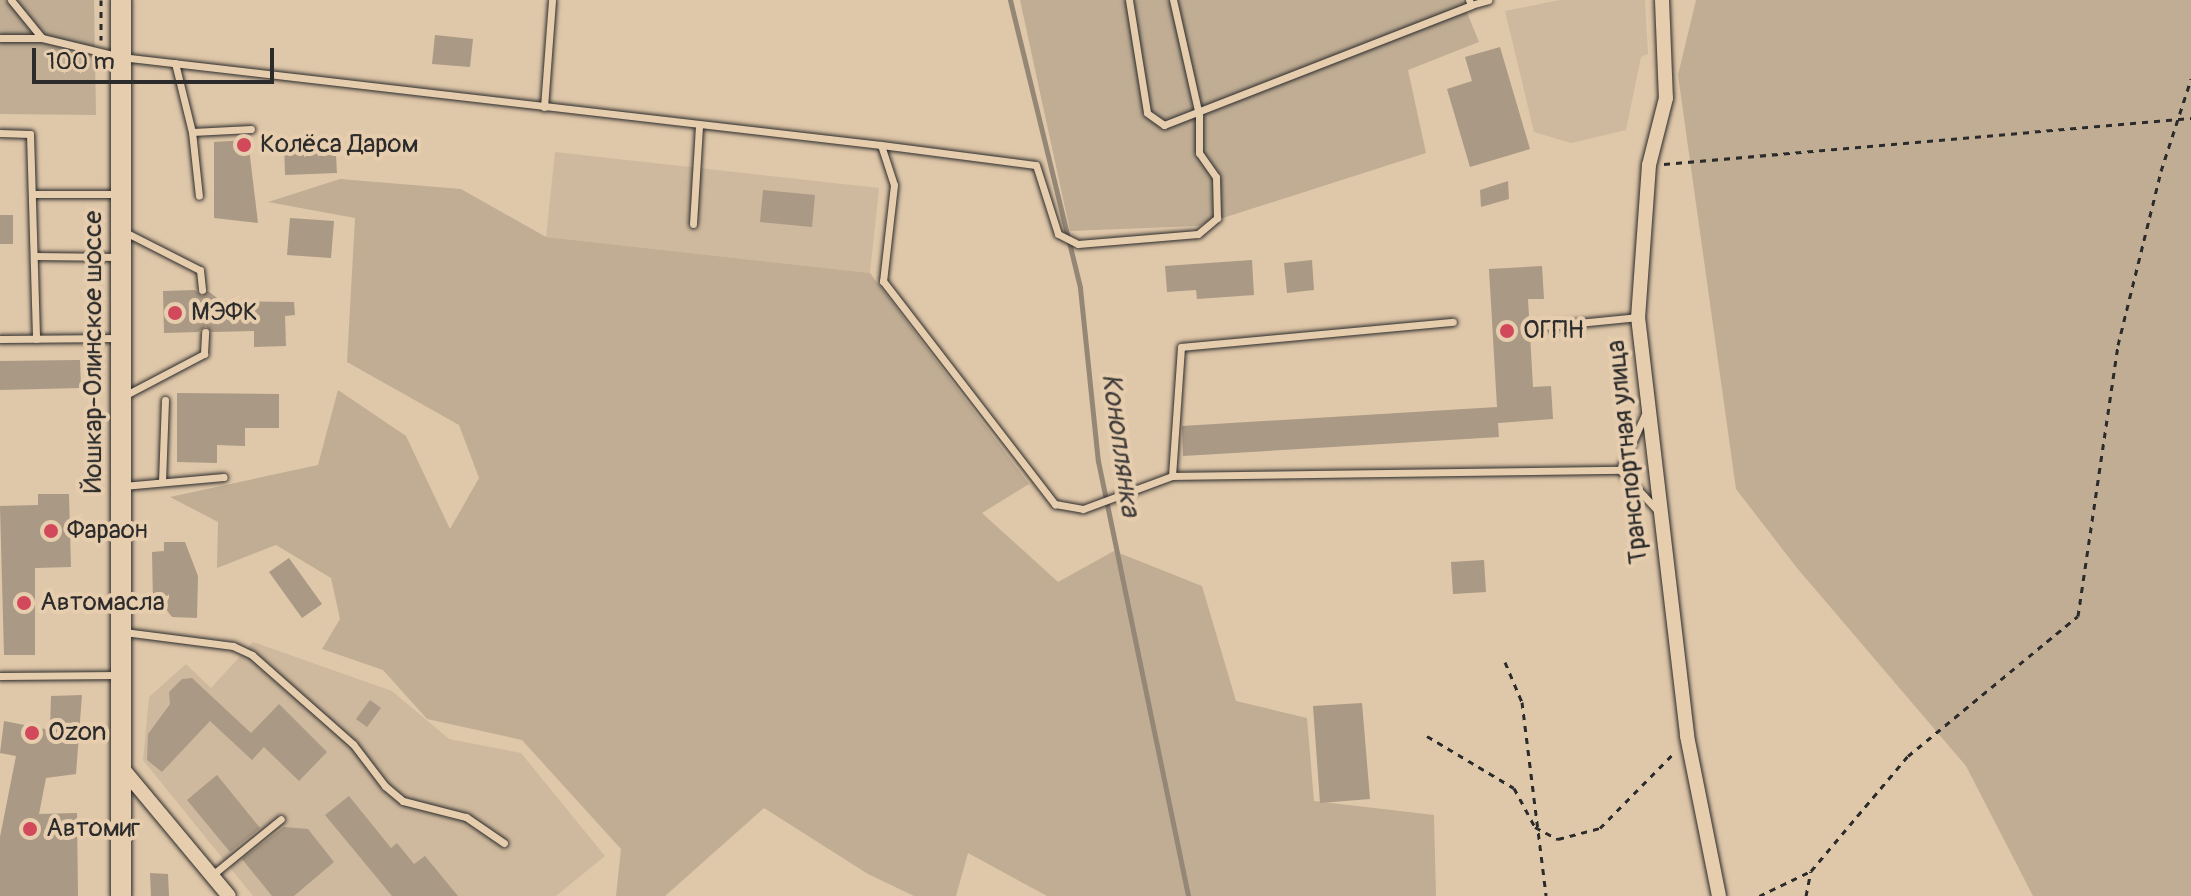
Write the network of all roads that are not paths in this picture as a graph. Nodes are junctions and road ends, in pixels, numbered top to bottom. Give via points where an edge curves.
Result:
1 (11, 0) edge
2 (121, 0) edge
3 (552, 0) edge
4 (1129, 0) edge
5 (1173, 0) edge
6 (1488, 0) edge
7 (1662, 0) edge
8 (1470, 2) edge
9 (0, 38) edge
10 (42, 38) junction
11 (121, 57) junction
12 (175, 63) junction
13 (544, 107) junction
14 (1199, 115) junction
15 (699, 125) junction
16 (251, 129) dead end
17 (192, 132) junction
18 (0, 133) edge
19 (881, 145) junction
20 (34, 194) junction
21 (120, 194) junction
22 (199, 196) dead end
23 (693, 224) dead end
24 (119, 230) junction
25 (35, 256) junction
26 (119, 257) junction
27 (202, 290) dead end
28 (1638, 317) junction
29 (1453, 322) dead end
30 (1549, 326) dead end
31 (205, 332) dead end
32 (120, 338) junction
33 (0, 339) edge
34 (36, 339) junction
35 (120, 398) junction
36 (165, 400) dead end
37 (1646, 412) junction
38 (1620, 470) junction
39 (1172, 476) junction
40 (224, 477) dead end
41 (162, 482) junction
42 (121, 486) junction
43 (1658, 511) junction
44 (122, 632) junction
45 (122, 675) junction
46 (0, 676) edge
47 (123, 769) junction
48 (281, 819) dead end
49 (504, 843) dead end
50 (211, 876) junction
51 (1716, 894) edge
52 (121, 896) edge
53 (229, 896) edge

1 - 10 lane
2 - 11 main road, Йошкар-Олинское шоссе
3 - 13 lane
4 - 14 lane via 1147,113 1164,125
5 - 14 lane
6 - 8 lane
7 - 28 street, Транспортная улица via 1666,98 1649,165
8 - 14 lane
9 - 10 lane
10 - 11 lane
11 - 12 lane
11 - 21 main road, Йошкар-Олинское шоссе
12 - 13 lane
12 - 17 lane
13 - 15 lane
14 - 19 lane via 1199,153 1216,177 1217,218 1198,234 1078,244 1058,234 1036,165
15 - 19 lane
15 - 23 lane
16 - 17 lane
17 - 22 lane
18 - 20 lane via 30,134
19 - 39 lane via 894,185 883,281 1055,504 1083,509
20 - 21 lane
20 - 25 lane
21 - 24 main road, Йошкар-Олинское шоссе
24 - 26 main road, Йошкар-Олинское шоссе
24 - 27 lane via 200,270
25 - 26 lane
25 - 34 lane
26 - 32 main road, Йошкар-Олинское шоссе
28 - 30 lane
28 - 37 street, Транспортная улица
29 - 39 lane via 1181,347
31 - 35 lane via 204,354
32 - 34 lane
32 - 35 main road, Йошкар-Олинское шоссе
33 - 34 lane
35 - 42 main road, Йошкар-Олинское шоссе
36 - 41 lane
37 - 38 lane
37 - 43 street, Транспортная улица
38 - 39 lane
38 - 43 lane
40 - 41 lane
41 - 42 lane
42 - 44 main road, Йошкар-Олинское шоссе
43 - 51 street, Транспортная улица via 1687,736
44 - 45 main road, Йошкар-Олинское шоссе
44 - 49 lane via 233,646 252,655 353,744 403,801 466,817
45 - 46 lane
45 - 47 main road, Йошкар-Олинское шоссе
47 - 50 street
47 - 52 main road, Йошкар-Олинское шоссе
48 - 50 lane
50 - 53 street

